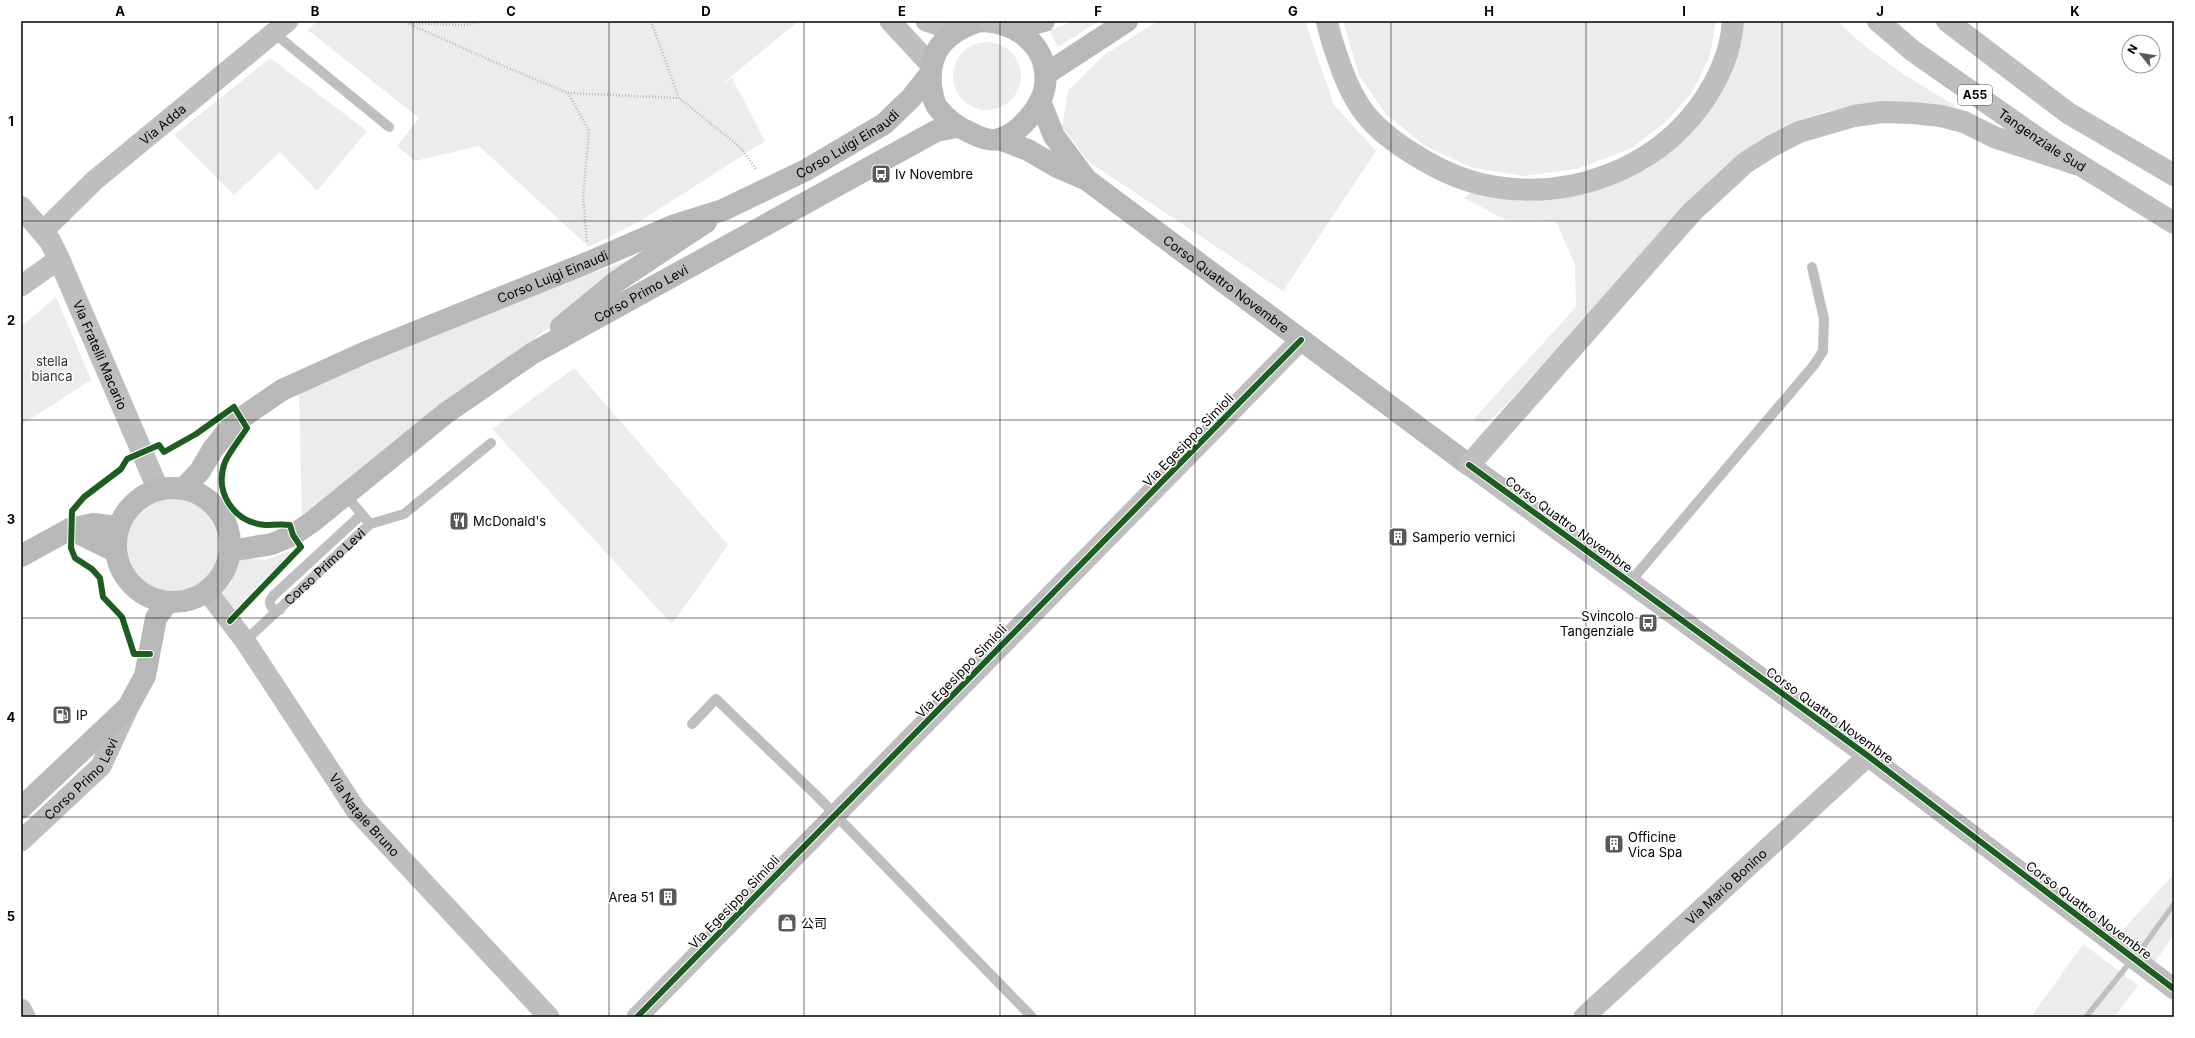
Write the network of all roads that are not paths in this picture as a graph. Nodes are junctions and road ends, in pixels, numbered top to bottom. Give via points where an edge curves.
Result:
1 (890, 21) edge
2 (926, 21) edge
3 (992, 21) edge
4 (1044, 21) edge
5 (1127, 21) edge
6 (1327, 21) edge
7 (1732, 21) edge
8 (1878, 21) edge
9 (1947, 21) edge
10 (1956, 21) edge
11 (281, 27) edge
12 (1014, 28) junction
13 (956, 31) junction
14 (1981, 49) junction
15 (931, 69) junction
16 (1046, 74) junction
17 (1040, 101) junction
18 (389, 127) dead end
19 (956, 127) junction
20 (999, 139) junction
21 (2076, 164) junction
22 (2174, 175) edge
23 (1087, 180) junction
24 (21, 207) edge
25 (723, 210) junction
26 (2174, 223) edge
27 (42, 232) junction
28 (59, 258) junction
29 (1812, 267) dead end
30 (21, 286) edge
31 (1301, 340) junction
32 (533, 352) junction
33 (491, 443) dead end
34 (1469, 465) junction
35 (184, 488) junction
36 (152, 491) junction
37 (345, 494) junction
38 (361, 515) junction
39 (370, 524) junction
40 (118, 528) junction
41 (70, 530) junction
42 (116, 551) junction
43 (230, 551) junction
44 (21, 556) edge
45 (1630, 582) junction
46 (135, 589) junction
47 (207, 591) junction
48 (168, 602) junction
49 (280, 610) junction
50 (152, 632) junction
51 (245, 641) junction
52 (128, 708) junction
53 (692, 724) dead end
54 (1868, 756) junction
55 (21, 808) edge
56 (835, 815) junction
57 (21, 841) edge
58 (2174, 990) edge
59 (21, 1009) edge
60 (25, 1017) edge
61 (548, 1017) edge
62 (637, 1017) edge
63 (1032, 1017) edge
64 (1584, 1017) edge

1 - 15 street
2 - 13 street
3 - 12 main road
3 - 13 main road via 979,21
4 - 12 main road
5 - 16 main road
6 - 7 main road via 1341,68 1356,101 1376,126 1397,144 1431,165 1462,178 1495,187 1529,190 1564,188 1598,179 1634,164 1664,145 1688,121 1708,94 1724,64 1732,35
8 - 21 main road, Tangenziale Sud / A55 via 1914,52
9 - 14 main road
10 - 14 main road
11 - 18 lane
11 - 27 street, Via Adda via 95,180
12 - 16 main road via 1029,38 1041,54
13 - 15 main road via 936,51
14 - 22 main road via 2068,113
15 - 19 main road via 935,104
15 - 25 main road, Corso Luigi Einaudi via 912,98 884,124 806,170
16 - 17 main road
17 - 20 main road via 1018,129
17 - 23 main road, Corso Quattro Novembre via 1054,136
19 - 20 main road via 981,138
19 - 32 main road, Corso Primo Levi via 936,131
20 - 23 main road, Corso Quattro Novembre via 1028,150 1057,167
21 - 26 main road, Tangenziale Sud / A55
21 - 34 main road via 1994,136 1964,122 1941,116 1883,112 1854,116 1799,132 1745,163 1692,212
23 - 31 main road, Corso Quattro Novembre
24 - 27 main road, Via Fratelli Macario
25 - 32 main road, Corso Primo Levi via 617,281
25 - 35 main road, Corso Luigi Einaudi via 672,226 590,262 366,352 282,390 234,423 213,449 200,471
27 - 28 main road, Via Fratelli Macario
28 - 30 street
28 - 36 main road, Via Fratelli Macario via 142,451
29 - 45 lane via 1824,319 1823,350 1814,365
31 - 34 main road, Corso Quattro Novembre
31 - 56 street, Via Egesippo Simioli
32 - 37 main road, Corso Primo Levi via 446,413
33 - 39 lane, Corso Primo Levi via 404,514
34 - 45 street, Corso Quattro Novembre
35 - 36 main road
35 - 43 main road via 200,494 214,504 224,518
36 - 40 main road via 134,502 124,514
37 - 38 lane, Corso Primo Levi
37 - 43 main road, Corso Primo Levi via 293,535 272,544
38 - 39 lane, Corso Primo Levi
38 - 49 lane, Corso Primo Levi via 273,596 270,605
39 - 49 lane, Corso Primo Levi
40 - 41 main road via 93,524
40 - 42 main road
41 - 42 main road
41 - 44 main road
42 - 46 main road via 119,565
43 - 47 main road via 226,566 218,580
45 - 54 street, Corso Quattro Novembre
46 - 48 main road via 148,597
46 - 50 main road, Corso Primo Levi via 148,613
47 - 48 main road via 193,599
47 - 51 street, Via Natale Bruno
48 - 50 main road, Corso Primo Levi via 156,618
49 - 51 lane, Corso Primo Levi
50 - 52 main road, Corso Primo Levi via 145,676
51 - 61 street, Via Natale Bruno via 356,810
52 - 55 main road, Corso Primo Levi
52 - 57 street, Corso Primo Levi via 101,766
53 - 56 lane via 716,700
54 - 58 street, Corso Quattro Novembre
54 - 64 street, Via Mario Bonino
56 - 62 street, Via Egesippo Simioli
56 - 63 lane
59 - 60 street

